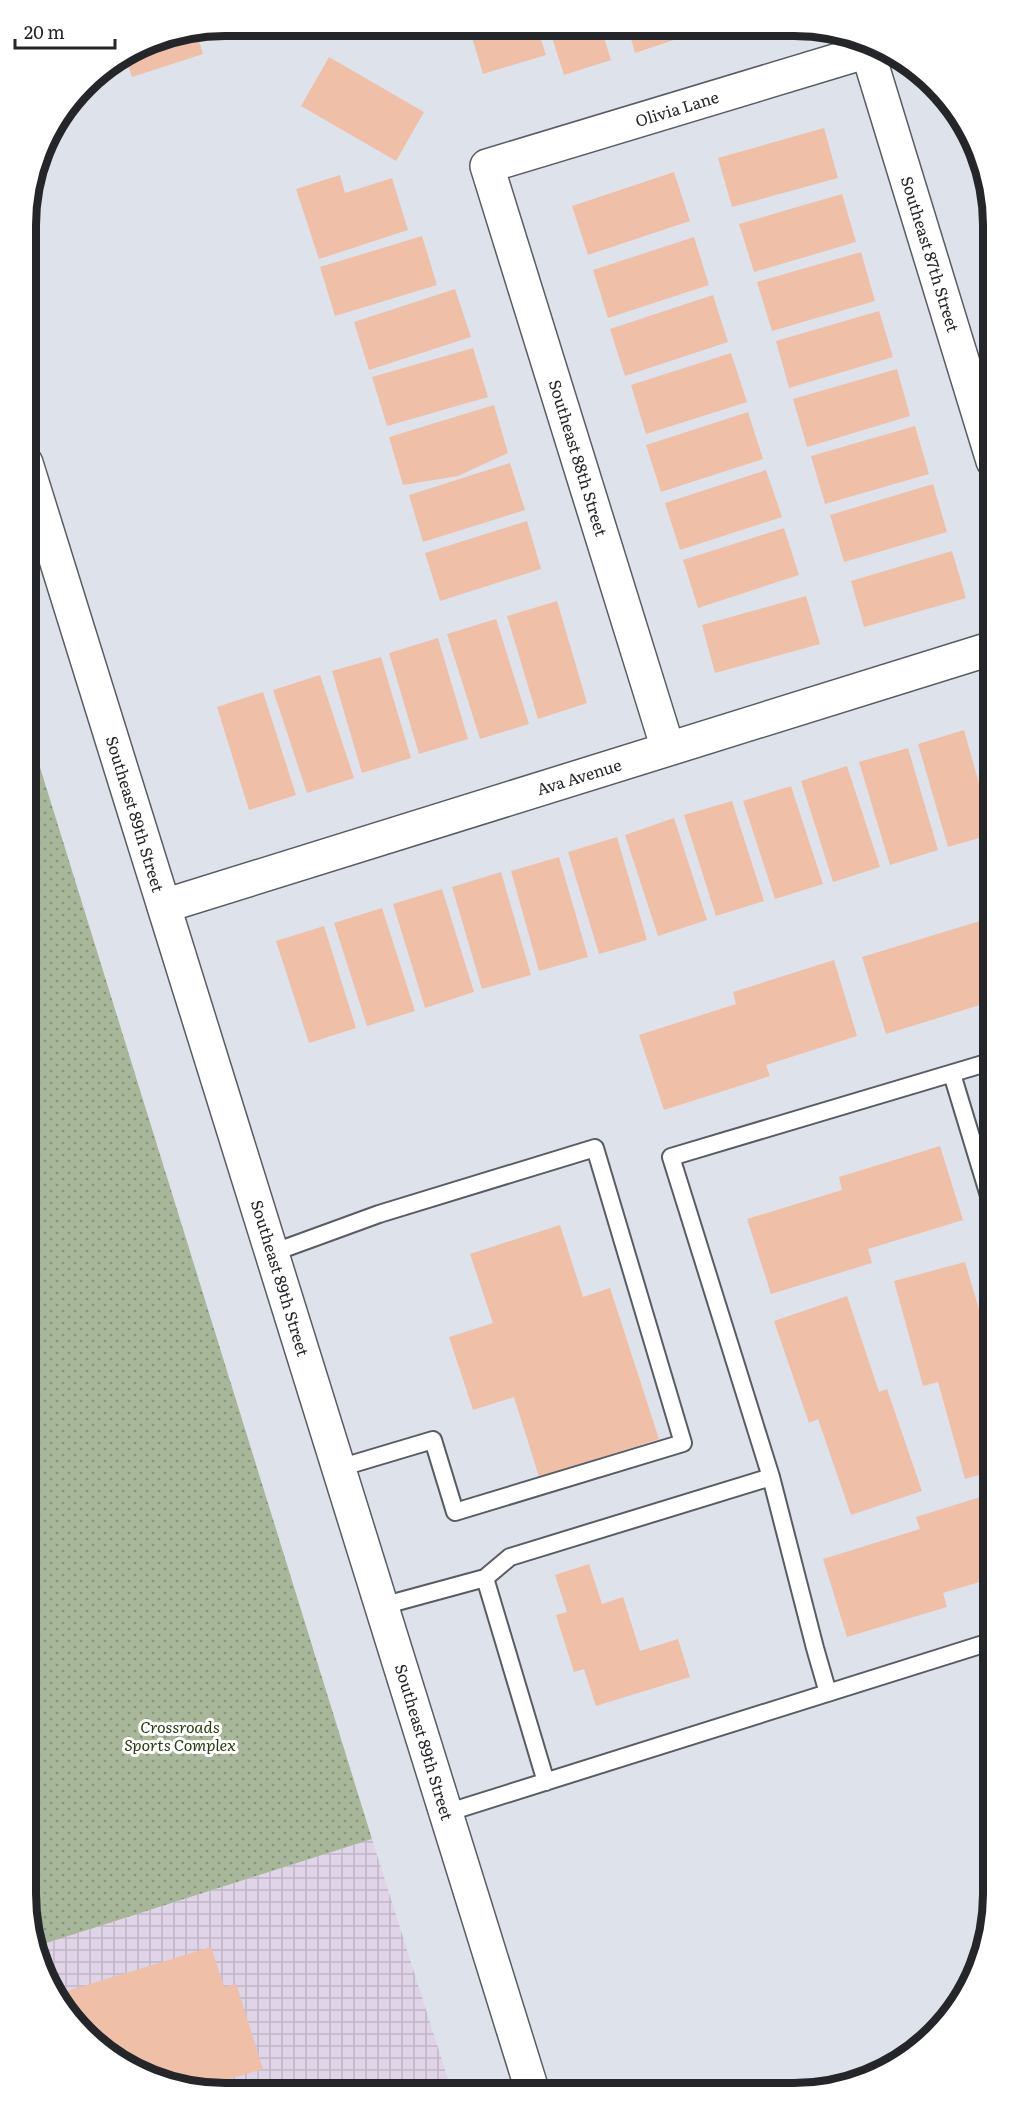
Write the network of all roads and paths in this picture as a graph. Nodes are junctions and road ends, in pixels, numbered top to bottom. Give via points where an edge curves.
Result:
1 (863, 50) edge
2 (868, 52) edge
3 (487, 166) joint
4 (983, 428) edge
5 (36, 495) edge
6 (983, 651) edge
7 (668, 749) junction
8 (164, 906) junction
9 (983, 1064) edge
10 (952, 1074) junction
11 (983, 1176) edge
12 (272, 1253) junction
13 (339, 1468) junction
14 (771, 1477) junction
15 (485, 1578) junction
16 (382, 1606) junction
17 (983, 1644) edge
18 (828, 1693) junction
19 (546, 1782) junction
20 (446, 1813) junction
21 (528, 2083) edge

1 - 3 street, Olivia Lane
2 - 4 street, Southeast 87th Street
3 - 7 street, Southeast 88th Street
5 - 8 street, Southeast 89th Street
6 - 7 street, Ava Avenue
7 - 8 street, Ava Avenue
8 - 12 street, Southeast 89th Street
9 - 10 lane
10 - 11 lane
10 - 14 lane via 671,1157
12 - 13 street, Southeast 89th Street
12 - 13 lane via 379,1214 595,1148 682,1443 455,1512 433,1440
13 - 16 street, Southeast 89th Street
14 - 15 lane via 510,1557
14 - 18 lane
15 - 16 lane
15 - 19 lane
16 - 20 street, Southeast 89th Street
17 - 18 lane
18 - 19 lane
19 - 20 lane
20 - 21 street, Southeast 89th Street

